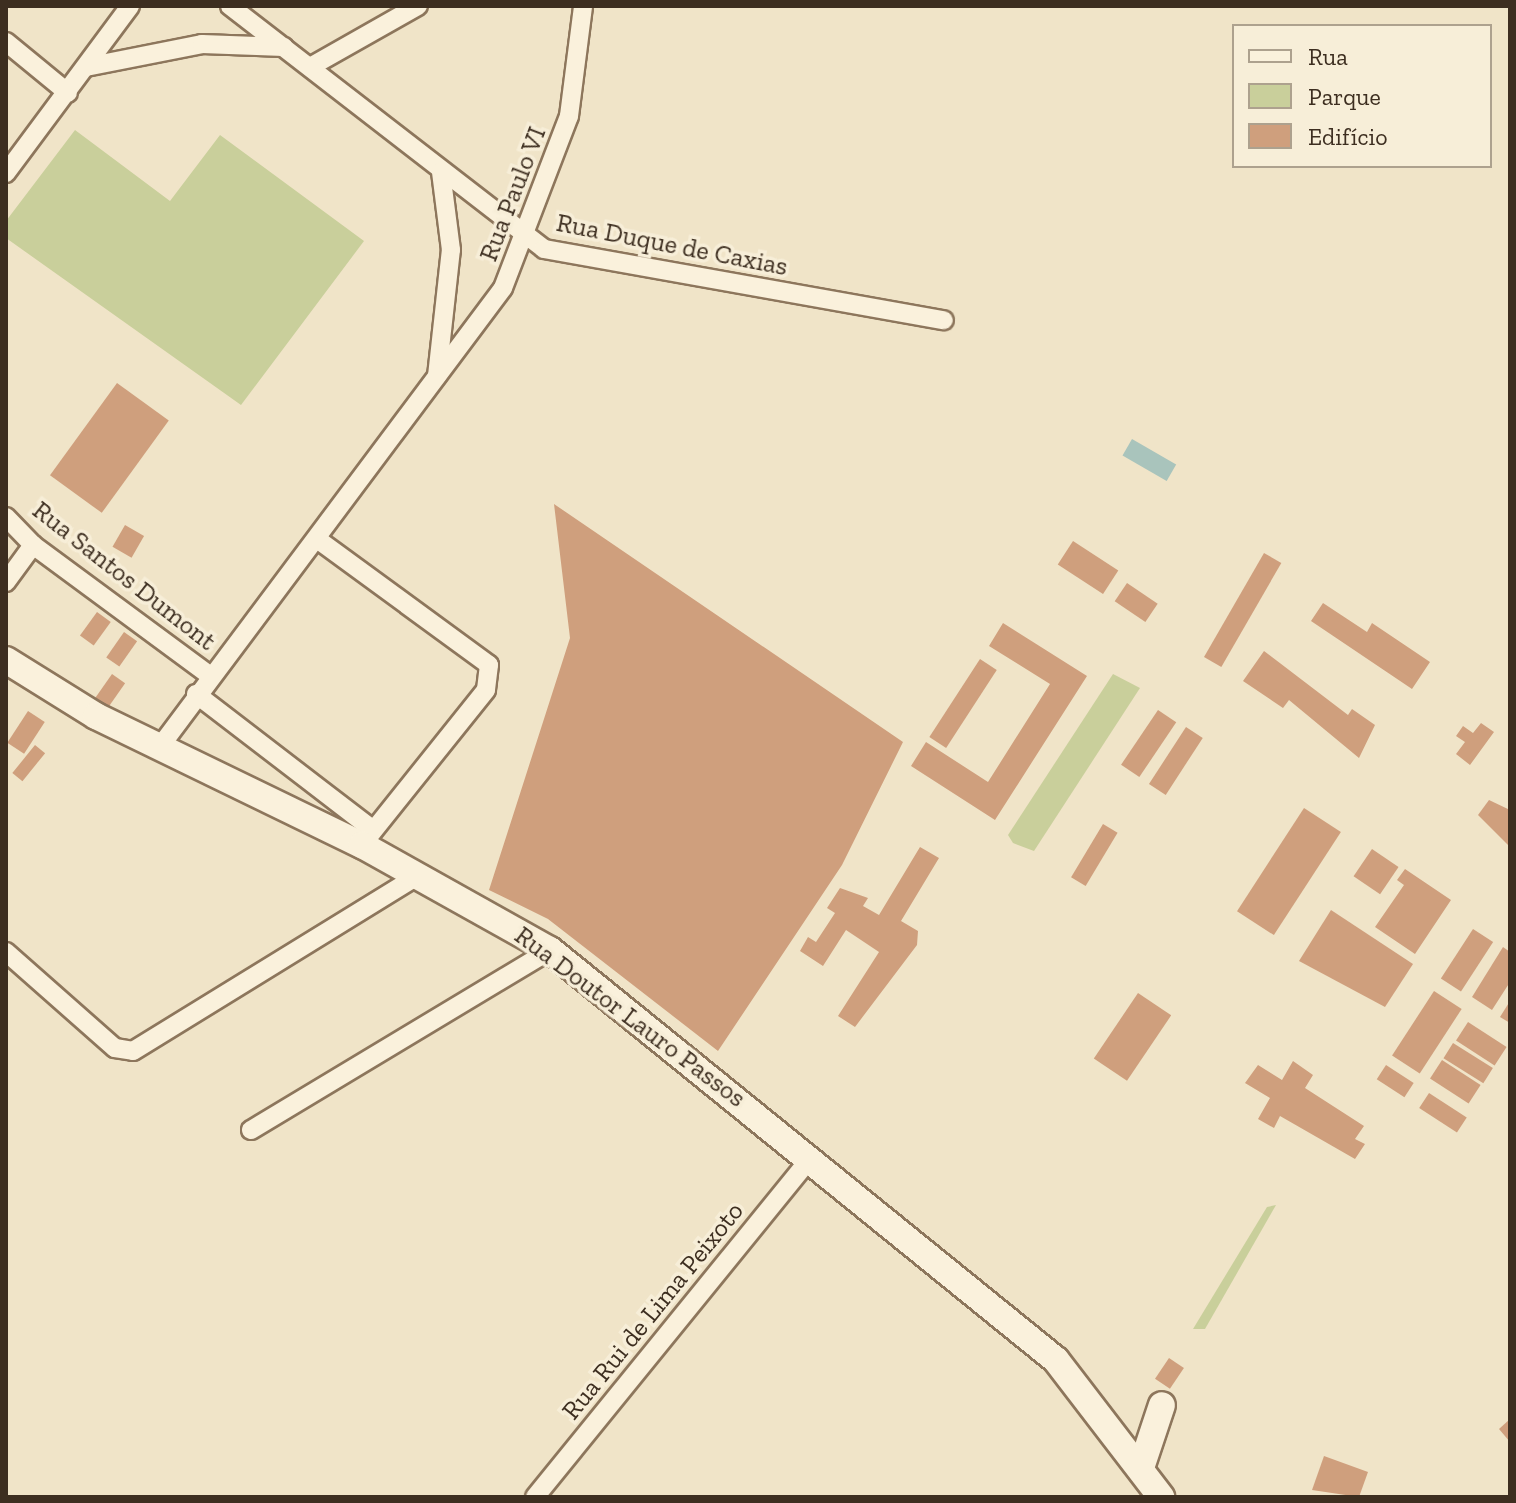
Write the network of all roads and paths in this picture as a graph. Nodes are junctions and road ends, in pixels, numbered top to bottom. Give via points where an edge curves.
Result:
1 (130, 6) edge
2 (230, 6) edge
3 (418, 6) edge
4 (583, 6) edge
5 (6, 42) edge
6 (284, 47) junction
7 (86, 67) junction
8 (310, 67) junction
9 (68, 93) junction
10 (441, 172) junction
11 (6, 173) edge
12 (525, 238) junction
13 (944, 320) dead end
14 (437, 378) junction
15 (6, 517) edge
16 (317, 539) junction
17 (33, 545) junction
18 (6, 582) edge
19 (6, 660) edge
20 (211, 676) junction
21 (196, 694) junction
22 (159, 748) junction
23 (367, 837) junction
24 (419, 875) junction
25 (550, 950) junction
26 (6, 952) edge
27 (251, 1130) dead end
28 (811, 1157) junction
29 (1162, 1405) dead end
30 (1141, 1468) junction
31 (535, 1497) edge
32 (1161, 1497) edge

1 - 7 street
2 - 6 street, Rua Duque de Caxias
3 - 8 street
4 - 12 street, Rua Paulo VI via 569,116
5 - 9 street
6 - 7 street via 202,44
6 - 8 street, Rua Duque de Caxias
7 - 9 street
8 - 10 street, Rua Duque de Caxias
9 - 11 street
10 - 12 street, Rua Duque de Caxias
10 - 14 street, Rua Paulo VI via 451,250
12 - 13 street, Rua Duque de Caxias via 568,256
12 - 14 street, Rua Paulo VI via 503,288
14 - 16 street, Rua Paulo VI
15 - 17 street, Rua Santos Dumont
16 - 20 street, Rua Paulo VI
16 - 23 street via 489,665 486,690
17 - 18 street
17 - 20 street, Rua Santos Dumont
19 - 22 main road, Rua Doutor Lauro Passos
20 - 21 street, Rua Paulo VI
21 - 22 street, Rua Paulo VI
21 - 23 street
22 - 23 main road, Rua Doutor Lauro Passos
23 - 24 main road, Rua Doutor Lauro Passos
24 - 25 main road, Rua Doutor Lauro Passos
24 - 26 street via 142,1048 115,1048
25 - 27 street
25 - 28 main road, Rua Doutor Lauro Passos
28 - 30 main road, Rua Doutor Lauro Passos via 1056,1360
28 - 31 street, Rua Rui de Lima Peixoto
29 - 30 main road
30 - 32 main road, Rua Doutor Lauro Passos

